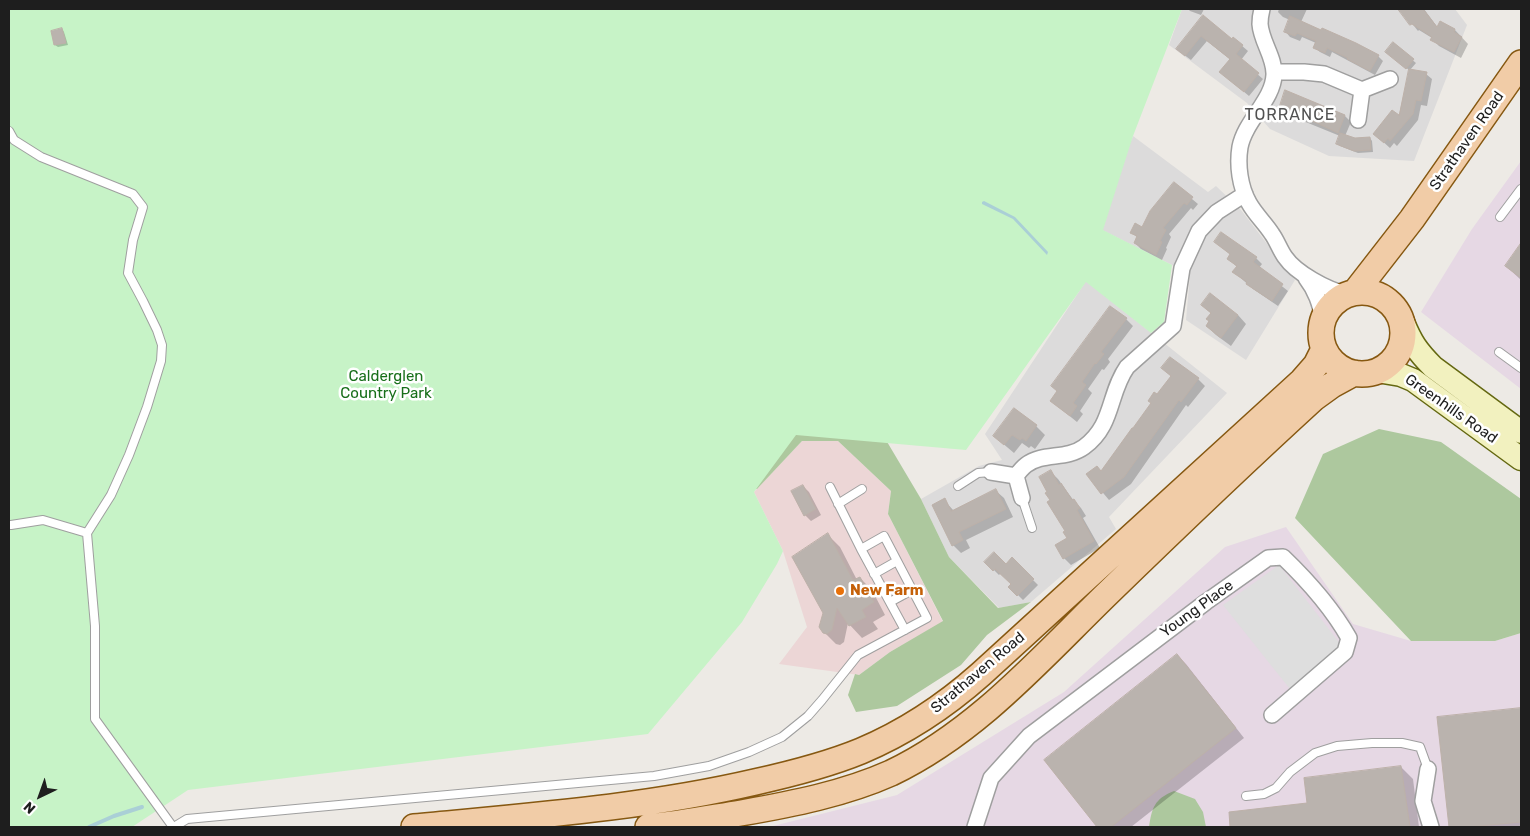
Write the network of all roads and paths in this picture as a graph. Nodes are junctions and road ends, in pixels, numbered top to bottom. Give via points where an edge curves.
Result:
1 (1262, 9) edge
2 (1521, 63) edge
3 (1274, 72) junction
4 (1390, 79) dead end
5 (1362, 90) junction
6 (1358, 120) dead end
7 (9, 131) edge
8 (1521, 189) edge
9 (1246, 194) junction
10 (1500, 217) dead end
11 (1412, 219) junction
12 (1298, 270) junction
13 (1351, 293) junction
14 (1387, 299) junction
15 (1323, 319) junction
16 (1402, 322) junction
17 (1324, 349) junction
18 (1499, 352) dead end
19 (1521, 368) edge
20 (1366, 372) junction
21 (1521, 432) edge
22 (1521, 458) edge
23 (990, 472) joint
24 (1016, 476) junction
25 (958, 486) dead end
26 (830, 487) dead end
27 (862, 490) dead end
28 (1022, 498) joint
29 (838, 504) junction
30 (9, 525) edge
31 (1032, 528) dead end
32 (87, 534) junction
33 (861, 549) junction
34 (897, 561) junction
35 (874, 574) junction
36 (912, 590) junction
37 (890, 602) junction
38 (905, 630) junction
39 (1272, 715) dead end
40 (1428, 769) joint
41 (1246, 796) dead end
42 (173, 827) edge
43 (414, 827) edge
44 (648, 827) edge
45 (975, 827) edge
46 (1431, 827) edge

1 - 3 street via 1260,25
2 - 11 main road, Strathaven Road
3 - 5 street via 1324,74
3 - 9 street via 1272,87 1244,134 1240,147 1241,182
4 - 5 street
5 - 6 street
7 - 32 lane via 14,140 41,157 133,194 143,207 132,240 128,273 157,330 162,345 161,360 129,455 111,495
8 - 10 lane
9 - 12 street via 1248,202 1286,258
9 - 24 street via 1217,212 1199,231 1182,268 1172,326 1122,374 1106,422 1097,436 1068,455 1035,460 1025,465
11 - 13 main road, Strathaven Road
11 - 14 main road, Strathaven Road via 1391,271
12 - 13 street via 1334,292
12 - 15 street via 1320,300
13 - 14 main road via 1372,292
13 - 15 main road via 1336,300
14 - 16 main road via 1394,305
15 - 17 main road
16 - 20 main road via 1404,337 1399,352 1390,363
16 - 21 street, Greenhills Road via 1412,343 1433,367
17 - 20 main road via 1340,367
17 - 43 main road, Strathaven Road via 1302,381 981,674 952,699 898,733 823,764 714,791 612,807
18 - 19 lane
20 - 22 street, Greenhills Road via 1401,374 1413,380
20 - 44 main road, Strathaven Road via 1332,385 1314,398 1188,514 993,704 956,735 913,762 876,779 824,796
23 - 24 street
23 - 25 lane via 978,474
24 - 28 street
26 - 29 lane
27 - 29 lane
28 - 31 lane
29 - 33 lane
30 - 32 lane via 43,520
32 - 42 lane via 95,626 95,719
33 - 34 lane via 884,536
33 - 35 lane
34 - 35 lane
34 - 36 lane
35 - 37 lane
36 - 37 lane
36 - 38 lane via 928,618
37 - 38 lane
38 - 42 lane via 858,655 795,728 749,752 709,766 629,779 187,819
39 - 45 street, Young Place via 1345,652 1349,638 1284,556 1268,558 1029,736 990,778
40 - 41 lane via 1420,747 1402,743 1337,746 1315,753 1290,772 1276,788 1264,794
40 - 46 street via 1423,801

